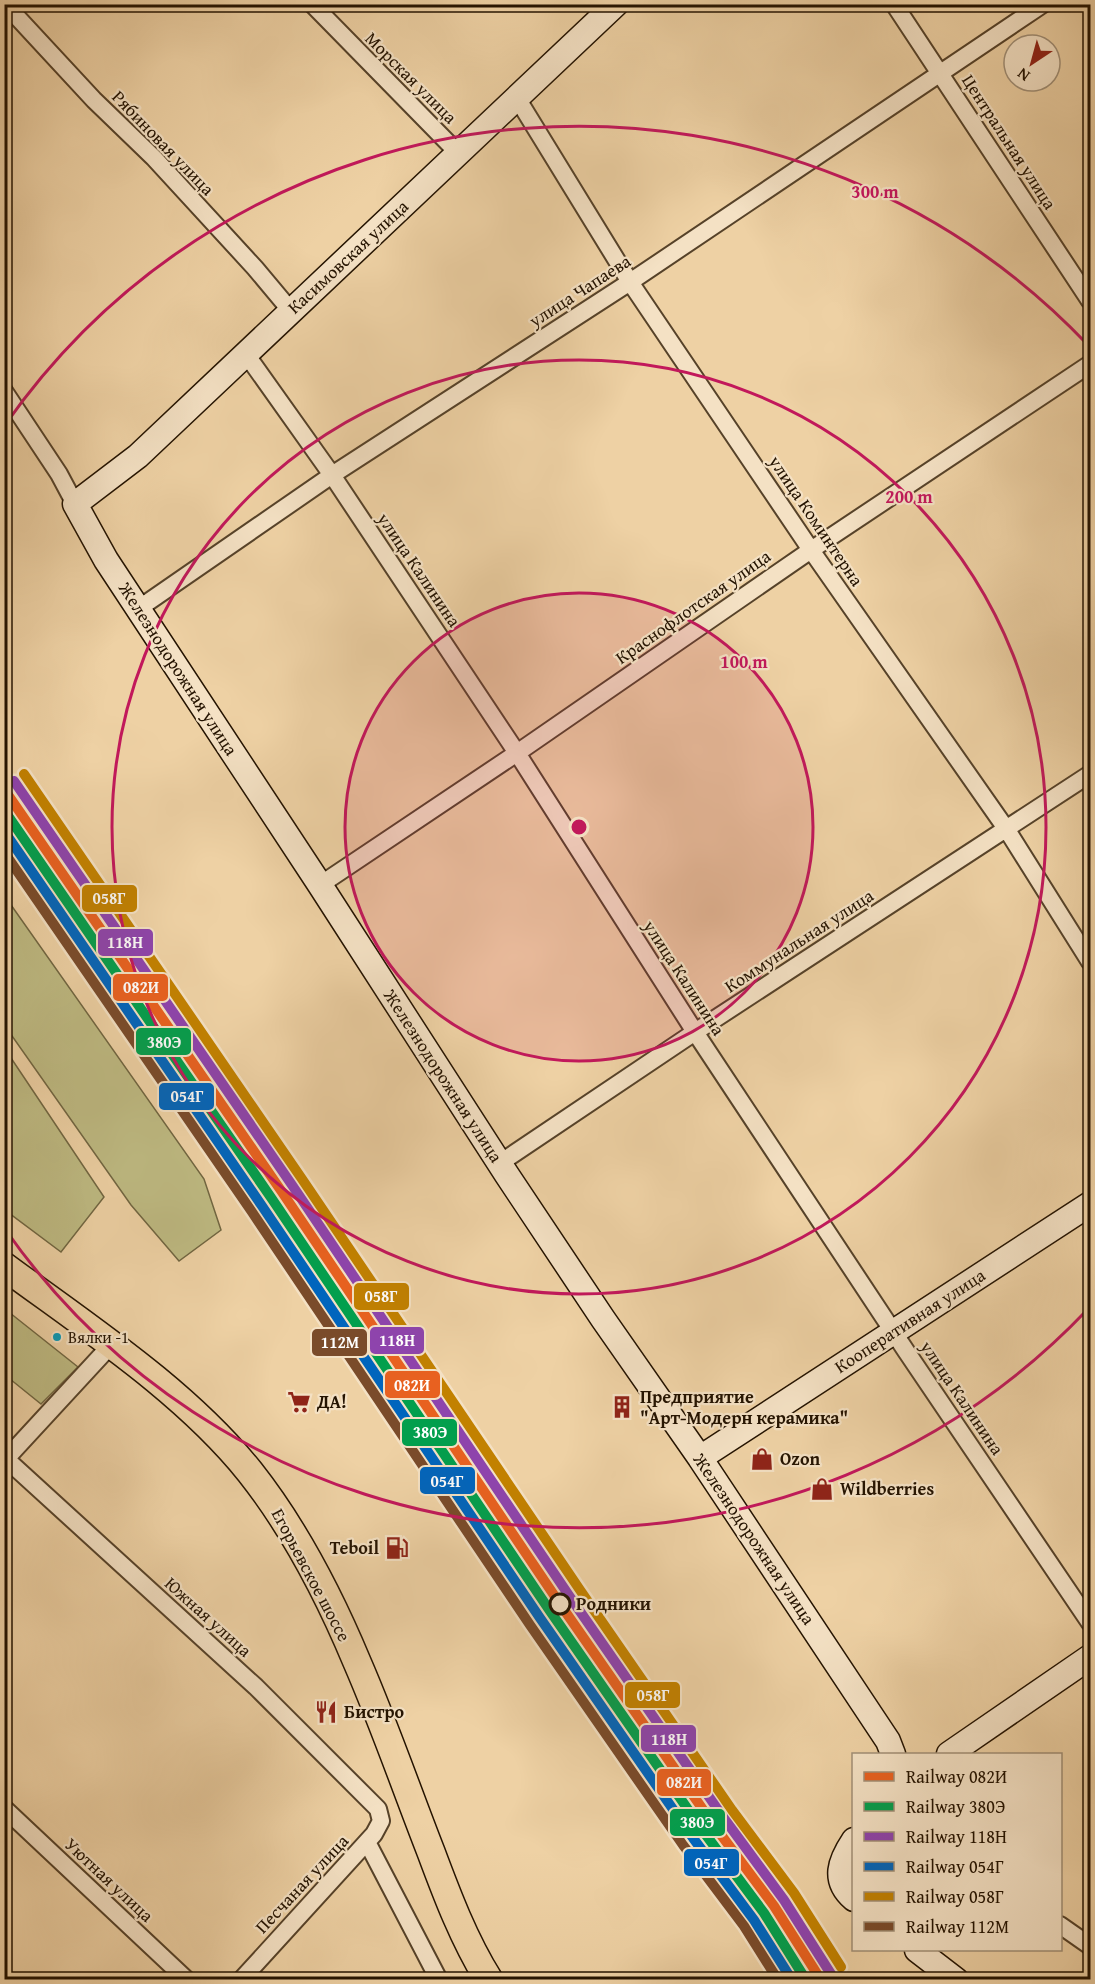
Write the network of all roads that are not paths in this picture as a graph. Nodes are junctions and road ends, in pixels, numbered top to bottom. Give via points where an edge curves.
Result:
1 (5, 4) edge
2 (312, 4) edge
3 (616, 4) edge
4 (894, 4) edge
5 (1043, 4) edge
6 (941, 73) junction
7 (517, 98) junction
8 (458, 153) junction
9 (630, 282) junction
10 (1090, 301) edge
11 (291, 311) junction
12 (246, 354) junction
13 (1090, 364) edge
14 (4, 391) edge
15 (332, 475) junction
16 (75, 504) junction
17 (811, 550) junction
18 (138, 609) junction
19 (517, 753) junction
20 (1090, 774) edge
21 (1007, 830) junction
22 (320, 885) junction
23 (1090, 962) edge
24 (695, 1032) junction
25 (500, 1163) junction
26 (1090, 1204) edge
27 (4, 1266) edge
28 (893, 1331) junction
29 (111, 1345) junction
30 (700, 1458) junction
31 (5, 1460) edge
32 (1090, 1623) edge
33 (1090, 1657) edge
34 (892, 1753) edge
35 (952, 1753) edge
36 (4, 1808) edge
37 (378, 1809) joint
38 (367, 1842) junction
39 (852, 1843) edge
40 (852, 1897) edge
41 (1062, 1926) edge
42 (1090, 1946) edge
43 (918, 1951) edge
44 (187, 1980) edge
45 (241, 1980) edge
46 (439, 1980) edge
47 (489, 1980) edge
48 (956, 1980) edge

1 - 11 street, Рябиновая улица via 154,158
2 - 8 street, Морская улица
3 - 7 main road, Касимовская улица
4 - 6 street, Центральная улица
5 - 6 street, улица Чапаева
6 - 9 street, улица Чапаева
6 - 10 street, Центральная улица
7 - 8 main road, Касимовская улица
7 - 9 street, улица Коминтерна
8 - 11 main road, Касимовская улица
9 - 15 street, улица Чапаева
9 - 17 street, улица Коминтерна
11 - 12 main road, Касимовская улица
12 - 15 street, улица Калинина
12 - 16 main road, Касимовская улица via 138,456
13 - 17 street, Краснофлотская улица
14 - 16 street, Железнодорожная улица
15 - 18 street, улица Чапаева
15 - 19 street, улица Калинина
16 - 18 main road, Железнодорожная улица
17 - 19 street, Краснофлотская улица
17 - 21 street, улица Коминтерна
18 - 22 main road, Железнодорожная улица
19 - 22 street, Краснофлотская улица
19 - 24 street, улица Калинина
20 - 21 street, Коммунальная улица
21 - 23 street, улица Коминтерна
21 - 24 street, Коммунальная улица
22 - 25 main road, Железнодорожная улица
24 - 25 street, Коммунальная улица
24 - 28 street, улица Калинина
25 - 30 main road, Железнодорожная улица
26 - 28 main road, Кооперативная улица
27 - 29 main road, Егорьевское шоссе
28 - 30 main road, Кооперативная улица
28 - 32 street, улица Калинина
29 - 31 street
29 - 47 main road, Егорьевское шоссе via 178,1398 228,1446 296,1538 357,1662 443,1885
30 - 34 main road, Железнодорожная улица
31 - 37 street, Южная улица via 256,1687
33 - 35 main road
36 - 44 street, Уютная улица
37 - 38 street, Песчаная улица via 381,1821
38 - 45 street, Песчаная улица
38 - 46 street
39 - 40 main road via 842,1856 839,1869 842,1883
41 - 42 street
43 - 48 main road

